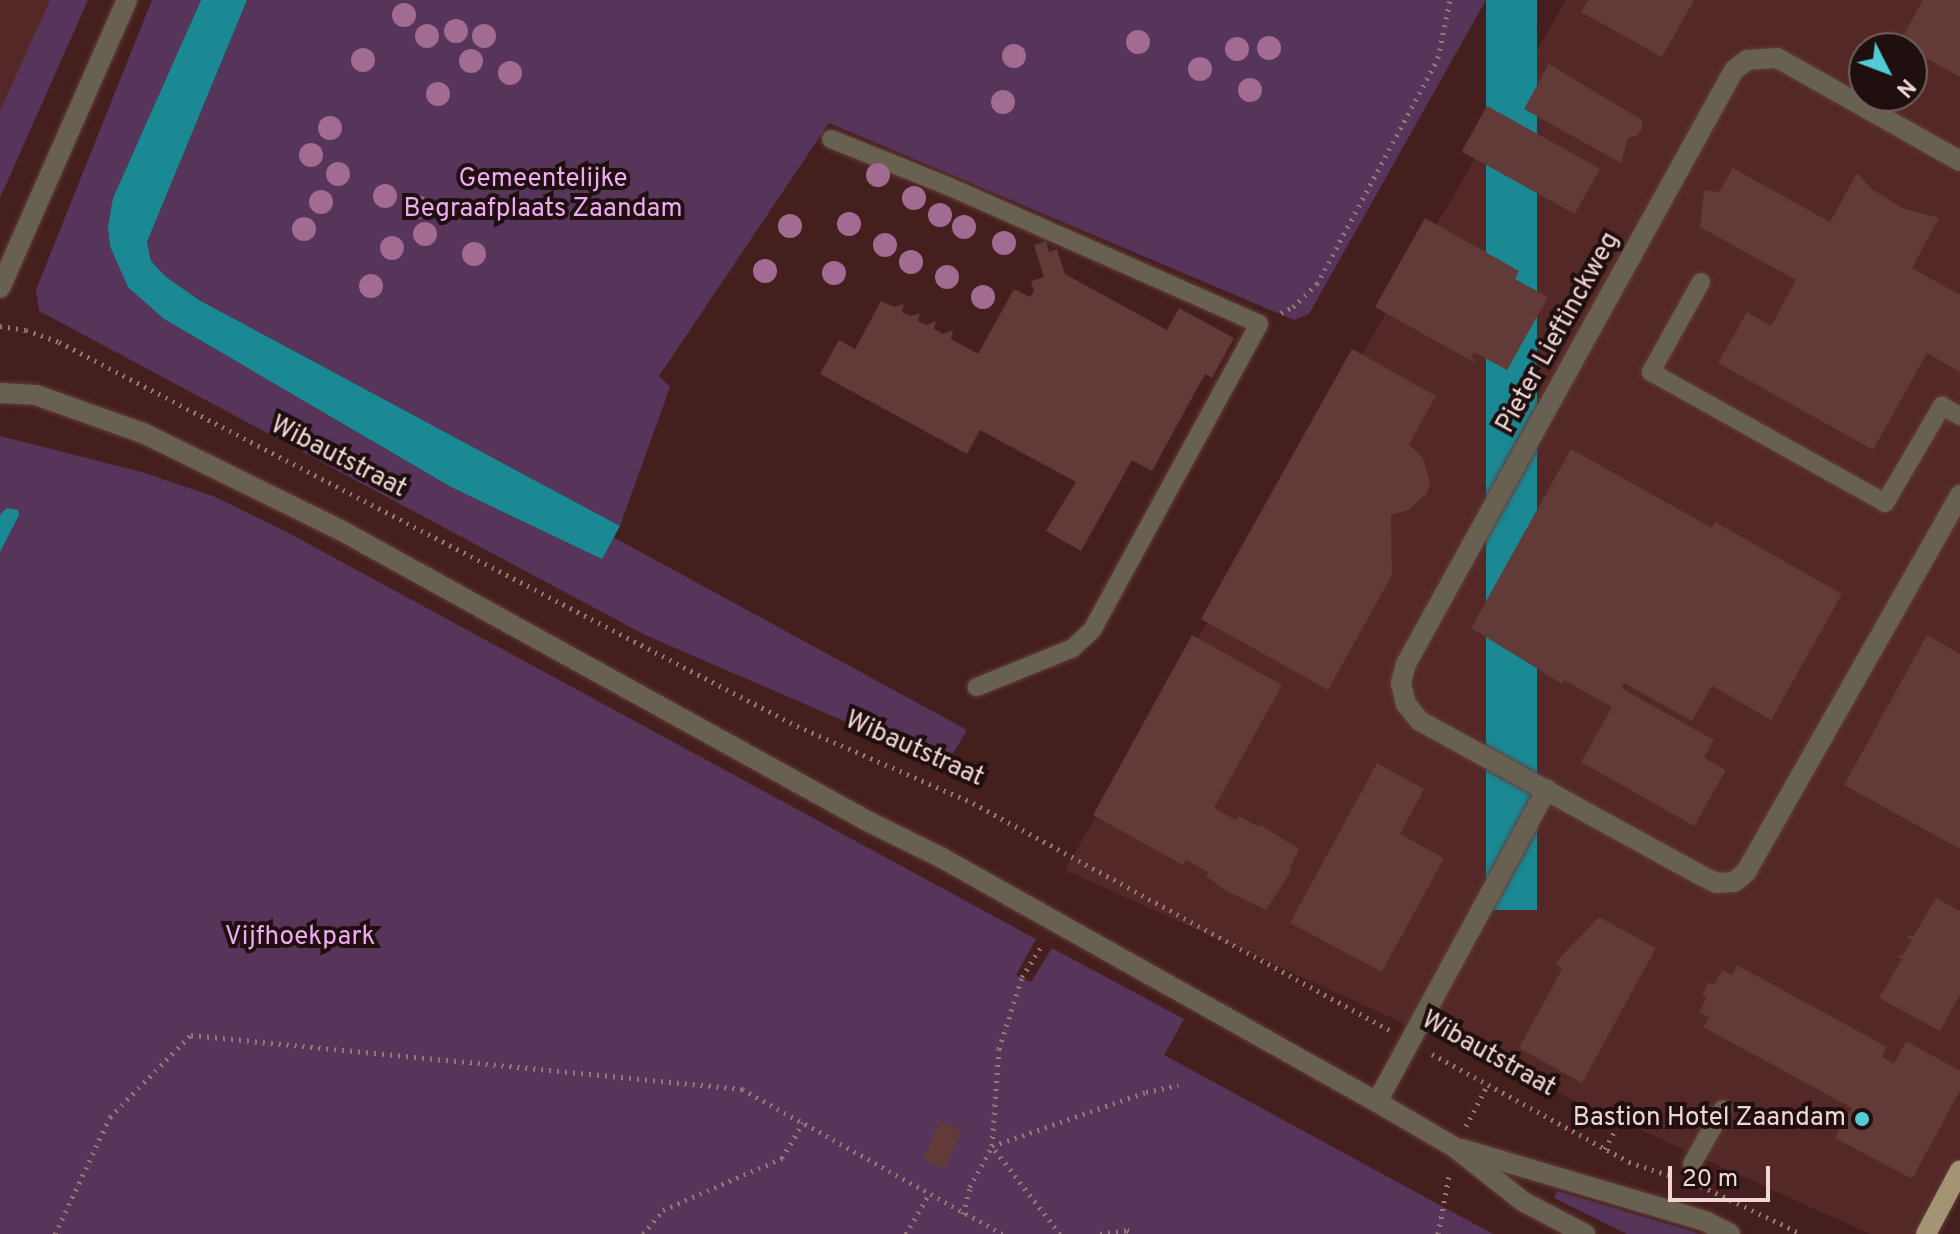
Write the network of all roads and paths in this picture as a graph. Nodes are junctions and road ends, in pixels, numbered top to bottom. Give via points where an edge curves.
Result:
1 (127, 0) edge
2 (1450, 0) edge
3 (831, 139) dead end
4 (1960, 161) edge
5 (1701, 282) dead end
6 (0, 288) edge
7 (1259, 324) junction
8 (0, 326) edge
9 (0, 393) edge
10 (1960, 416) edge
11 (1960, 495) edge
12 (977, 687) dead end
13 (1547, 789) junction
14 (1055, 922) junction
15 (1409, 1041) junction
16 (1178, 1085) dead end
17 (1377, 1102) junction
18 (1723, 1109) dead end
19 (803, 1123) junction
20 (1614, 1132) dead end
21 (992, 1146) junction
22 (1454, 1147) junction
23 (1605, 1149) junction
24 (1692, 1164) dead end
25 (1960, 1170) edge
26 (1670, 1176) dead end
27 (1696, 1185) dead end
28 (929, 1194) junction
29 (963, 1214) junction
30 (55, 1234) edge
31 (643, 1234) edge
32 (906, 1234) edge
33 (1003, 1234) edge
34 (1060, 1234) edge
35 (1100, 1234) edge
36 (1134, 1234) edge
37 (1585, 1234) edge
38 (1730, 1234) edge
39 (1802, 1234) edge
40 (1926, 1234) edge

1 - 6 street
2 - 7 path via 1438,58 1317,284 1293,307
3 - 7 lane
4 - 13 street, Pieter Lieftinckweg via 1777,58 1747,60 1734,70 1406,664 1401,683 1406,704 1420,721
5 - 10 lane via 1651,372 1885,503 1942,406
7 - 12 lane via 1092,630 1073,648
8 - 15 path, Wibautstraat via 59,342 797,726 973,803
9 - 14 street via 36,395 208,462
11 - 13 street, Pieter Lieftinckweg via 1746,872 1734,882 1704,877
13 - 15 street
14 - 17 street
14 - 21 path via 1022,977 999,1049
15 - 17 street
15 - 23 path, Wibautstraat
16 - 21 path
17 - 22 street
18 - 24 lane
19 - 28 path
19 - 30 path via 742,1089 191,1035 110,1117
19 - 31 path via 782,1158 663,1210
20 - 23 path
21 - 29 path via 970,1187
21 - 34 path
22 - 37 street via 1524,1202
22 - 38 street via 1705,1221
23 - 26 path, Wibautstraat
25 - 40 main road
27 - 39 path
28 - 29 path
28 - 32 path
29 - 33 path
35 - 36 path

